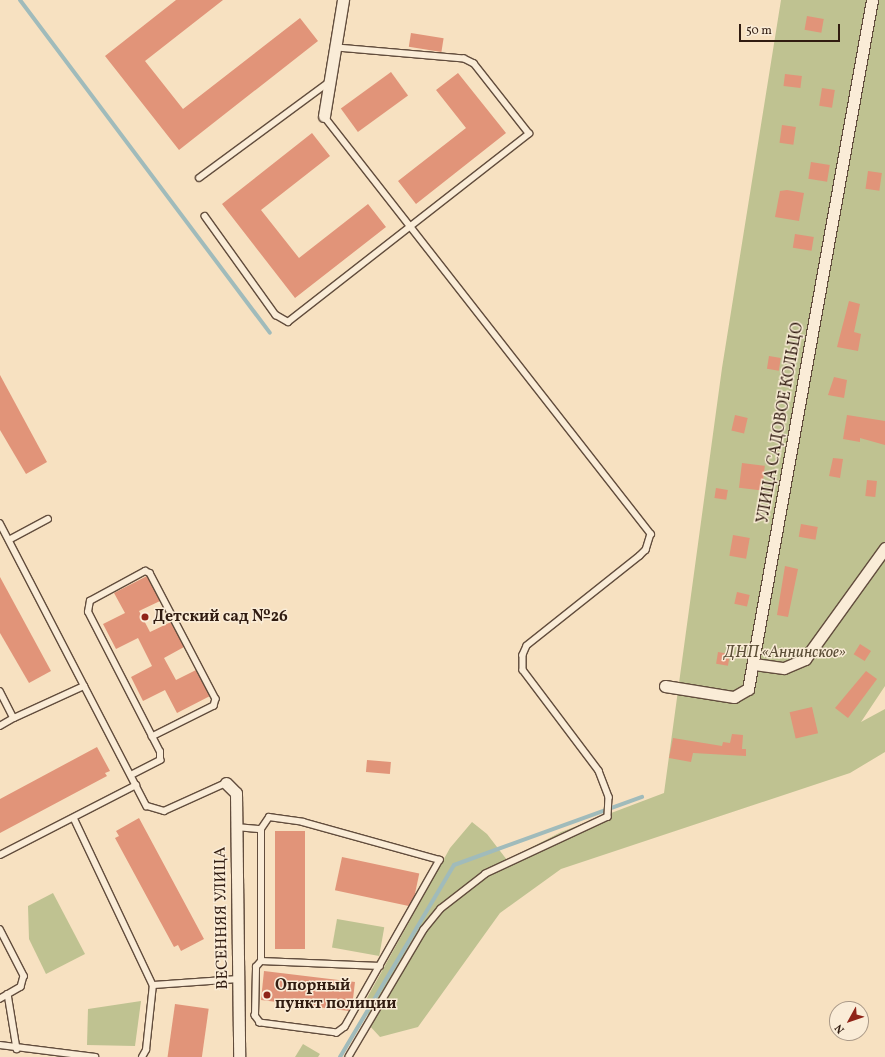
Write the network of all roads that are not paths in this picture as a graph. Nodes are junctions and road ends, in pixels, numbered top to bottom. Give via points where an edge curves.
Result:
1 (343, 0) edge
2 (872, 0) edge
3 (337, 48) junction
4 (331, 81) junction
5 (324, 116) joint
6 (199, 178) dead end
7 (205, 216) dead end
8 (413, 227) junction
9 (48, 519) dead end
10 (0, 523) edge
11 (9, 540) junction
12 (885, 548) edge
13 (754, 664) junction
14 (84, 686) junction
15 (665, 686) dead end
16 (0, 691) edge
17 (14, 718) junction
18 (0, 726) edge
19 (152, 737) junction
20 (131, 776) junction
21 (226, 783) joint
22 (136, 785) junction
23 (74, 818) junction
24 (236, 827) junction
25 (261, 829) junction
26 (0, 855) edge
27 (0, 928) edge
28 (261, 962) junction
29 (380, 966) junction
30 (239, 979) junction
31 (153, 985) junction
32 (8, 994) junction
33 (0, 999) edge
34 (0, 1045) edge
35 (17, 1049) junction
36 (95, 1057) edge
37 (142, 1057) edge
38 (239, 1057) edge
39 (349, 1057) edge

1 - 3 street
2 - 13 street, УЛИЦА САДОВОЕ КОЛЬЦО
3 - 4 street
3 - 8 lane via 464,59 474,64 529,134
4 - 5 street
4 - 6 lane
5 - 8 lane
7 - 8 lane via 276,315 288,322
8 - 39 lane via 651,534 643,553 527,646 523,655 523,670 599,771 609,796 608,818 486,874 441,909 424,930
9 - 11 lane
10 - 11 lane
11 - 14 lane
12 - 13 street via 805,659 784,668
13 - 15 street, УЛИЦА САДОВОЕ КОЛЬЦО via 748,689 734,697
14 - 17 lane
14 - 20 lane
16 - 17 lane
17 - 18 lane
19 - 19 lane via 88,612 90,601 145,571 150,573 216,699 214,706
19 - 20 lane via 160,760
20 - 22 lane
21 - 22 lane via 155,811 146,806
21 - 24 street, ВЕСЕННЯЯ УЛИЦА via 236,793
22 - 23 lane
23 - 26 lane
23 - 31 lane
24 - 25 lane
24 - 30 street, ВЕСЕННЯЯ УЛИЦА
25 - 28 lane
25 - 29 lane via 269,817 303,822 438,858 440,863
27 - 32 lane via 24,976 21,987
28 - 29 lane
28 - 29 lane via 256,967 255,1016 260,1023 337,1033 345,1027
30 - 31 lane
30 - 38 street, ВЕСЕННЯЯ УЛИЦА
31 - 37 lane via 146,1050
32 - 33 lane
32 - 35 lane
34 - 35 lane
35 - 36 lane

